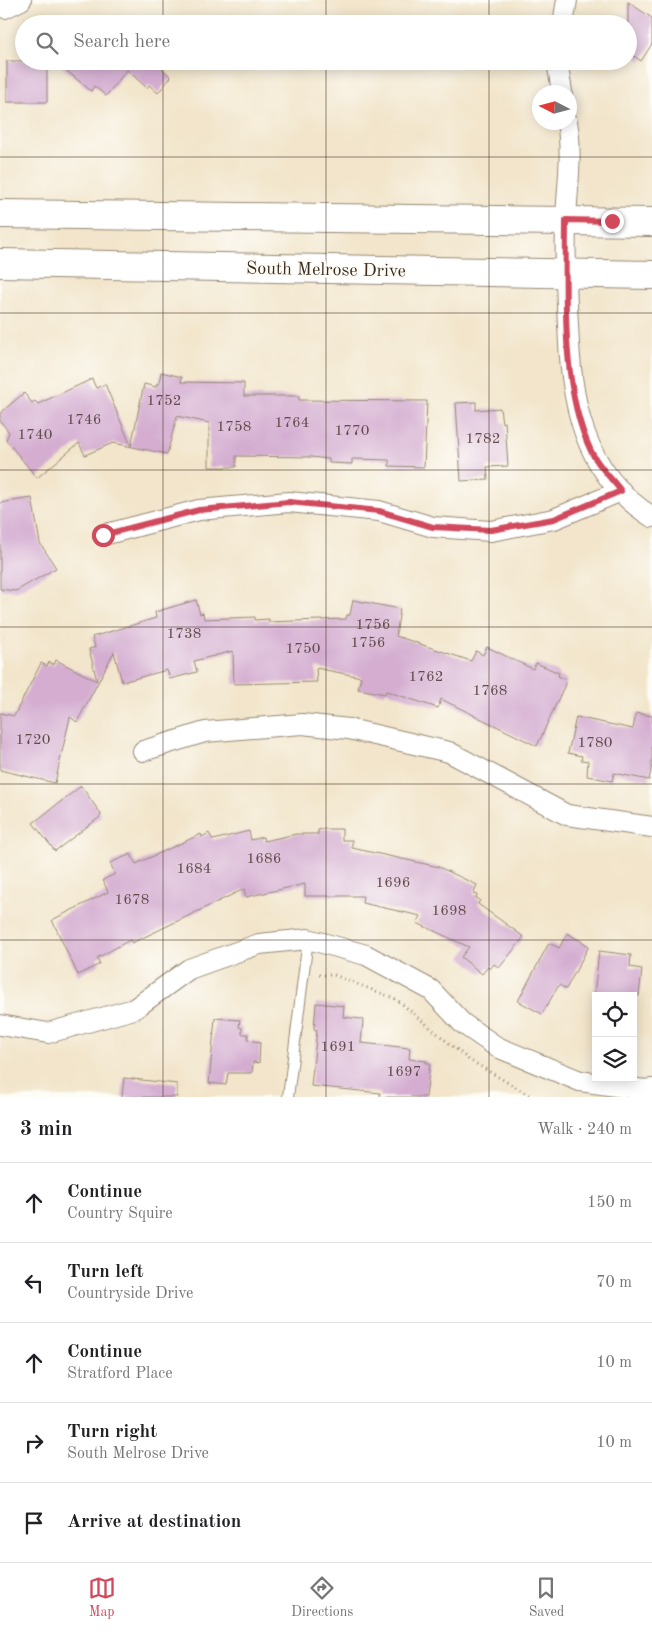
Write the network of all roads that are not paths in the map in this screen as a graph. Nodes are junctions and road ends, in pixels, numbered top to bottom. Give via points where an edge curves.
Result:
1 (21, 0) edge
2 (568, 0) edge
3 (0, 7) edge
4 (565, 15) edge
5 (558, 70) edge
6 (561, 85) edge
7 (568, 130) edge
8 (0, 214) edge
9 (566, 220) junction
10 (652, 222) edge
11 (0, 263) edge
12 (566, 273) junction
13 (652, 275) edge
14 (621, 491) junction
15 (652, 517) edge
16 (103, 535) dead end
17 (143, 751) dead end
18 (652, 827) edge
19 (308, 939) junction
20 (0, 1025) edge
21 (652, 1089) edge
22 (288, 1097) edge

1 - 3 street via 5,8
2 - 4 street
5 - 6 street
7 - 9 street
8 - 9 main road
9 - 10 main road
9 - 12 street
11 - 12 main road, South Melrose Drive
12 - 13 main road, South Melrose Drive
12 - 14 street via 570,370 581,426 592,453
14 - 15 street
14 - 16 street via 554,519 491,530 433,527 379,511 289,502 199,510
17 - 18 street via 205,732 302,724 349,729 448,752 567,815
19 - 20 street via 259,944 189,969 134,1009 48,1033
19 - 21 street via 366,955 431,990 462,1023 497,1047 580,1081
19 - 22 lane

